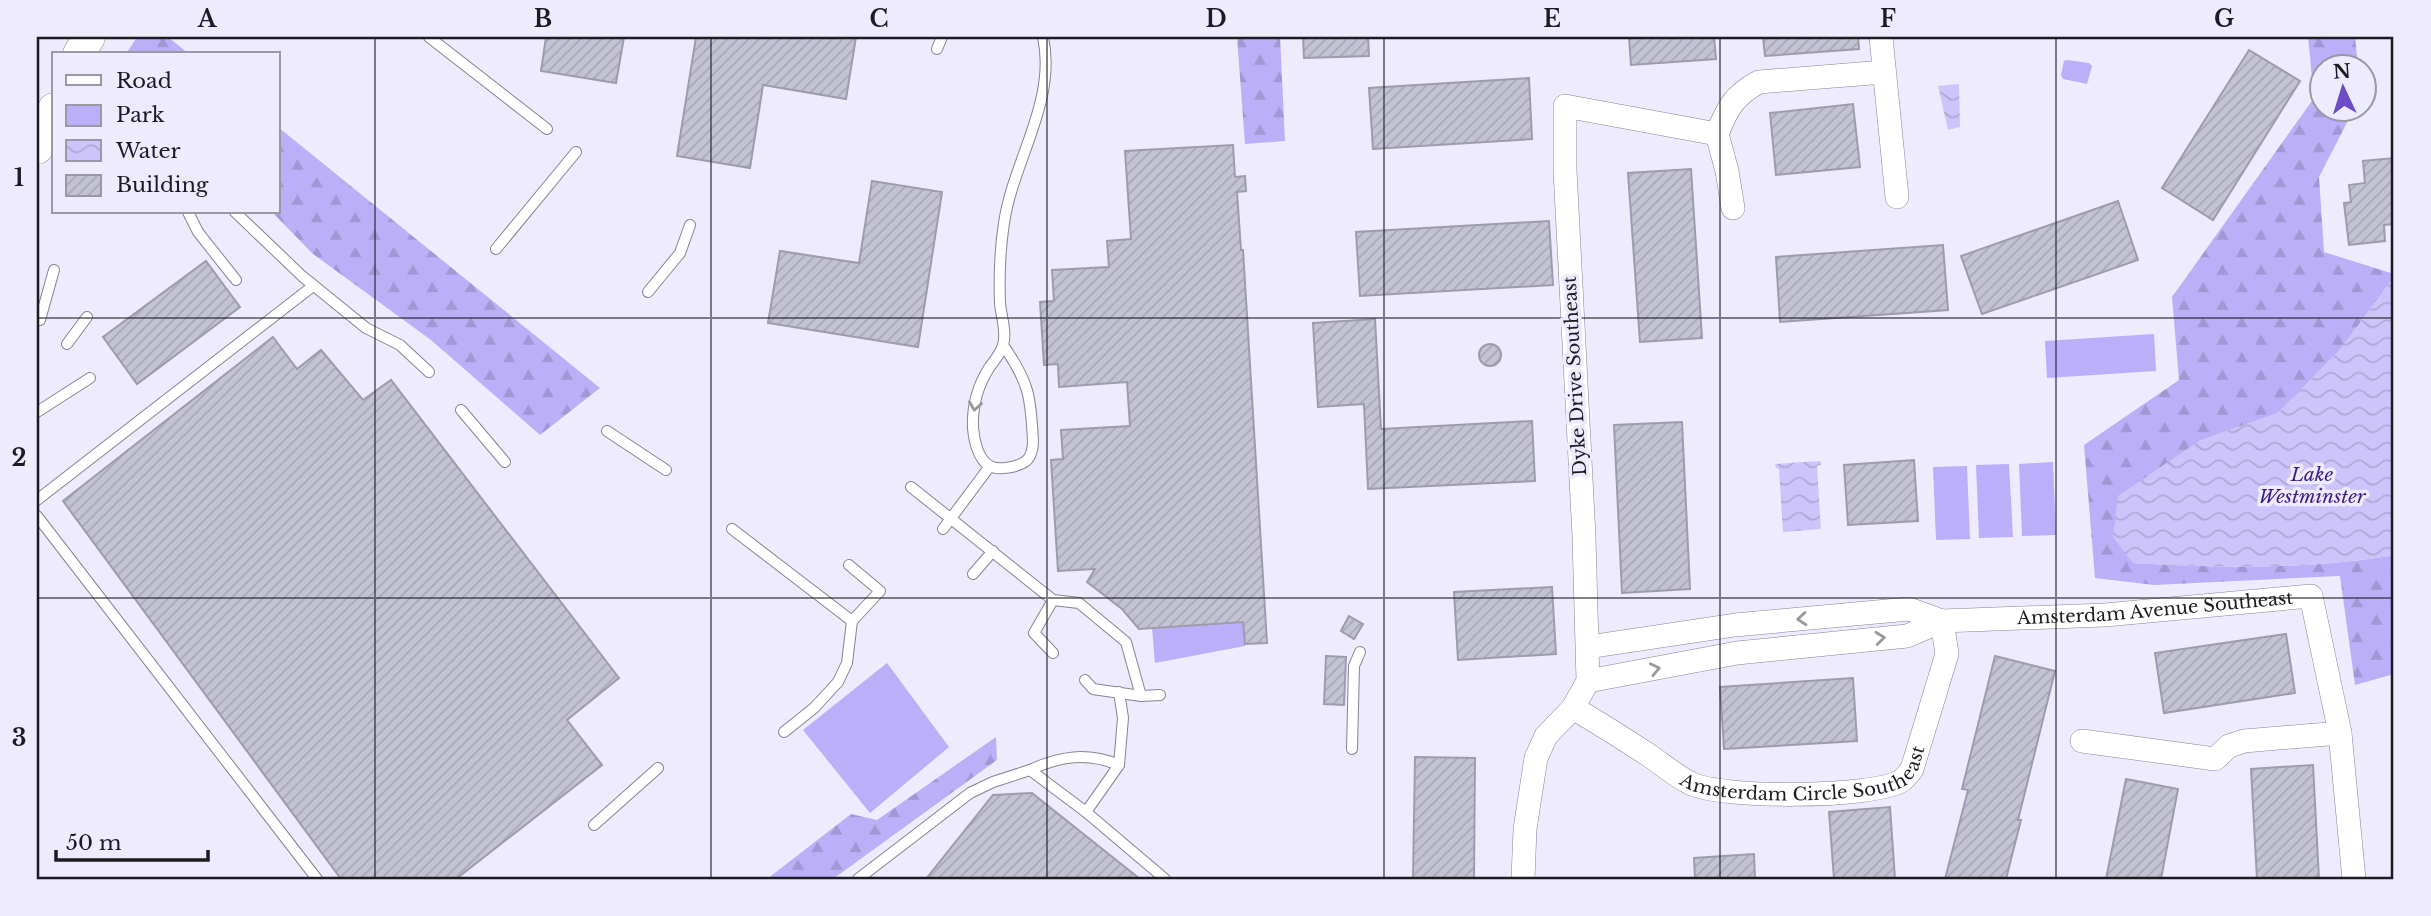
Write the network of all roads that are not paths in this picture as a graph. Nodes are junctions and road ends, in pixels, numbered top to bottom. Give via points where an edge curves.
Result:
1 (429, 37) edge
2 (942, 37) edge
3 (1043, 37) edge
4 (1881, 37) edge
5 (937, 49) dead end
6 (1884, 72) junction
7 (52, 114) edge
8 (547, 130) dead end
9 (1717, 134) junction
10 (37, 148) edge
11 (576, 152) dead end
12 (1897, 197) dead end
13 (1733, 208) dead end
14 (189, 214) edge
15 (237, 214) edge
16 (690, 225) dead end
17 (496, 249) dead end
18 (54, 270) dead end
19 (236, 280) dead end
20 (313, 286) junction
21 (648, 292) dead end
22 (87, 317) dead end
23 (40, 320) dead end
24 (67, 344) dead end
25 (1003, 345) junction
26 (429, 372) dead end
27 (90, 378) dead end
28 (461, 410) dead end
29 (37, 412) edge
30 (607, 431) dead end
31 (505, 461) dead end
32 (990, 466) junction
33 (666, 470) dead end
34 (911, 487) dead end
35 (37, 500) edge
36 (37, 516) edge
37 (951, 518) junction
38 (943, 528) dead end
39 (732, 529) dead end
40 (993, 551) junction
41 (849, 565) dead end
42 (973, 574) dead end
43 (1053, 600) junction
44 (852, 621) junction
45 (1942, 621) junction
46 (1588, 647) junction
47 (1360, 652) dead end
48 (1053, 653) dead end
49 (1085, 680) dead end
50 (1588, 681) junction
51 (1119, 692) junction
52 (1160, 695) dead end
53 (1141, 696) junction
54 (1573, 708) junction
55 (784, 732) dead end
56 (2340, 733) junction
57 (2082, 741) dead end
58 (1352, 749) dead end
59 (1119, 765) junction
60 (658, 768) dead end
61 (1030, 770) junction
62 (1086, 812) junction
63 (594, 825) dead end
64 (317, 879) edge
65 (858, 879) edge
66 (1165, 879) edge
67 (1523, 879) edge
68 (2354, 879) edge

1 - 8 lane
2 - 5 lane
3 - 25 lane via 1046,61 1041,100 1004,220 1000,279
4 - 6 street
6 - 9 street via 1759,82 1728,108
6 - 12 street
7 - 10 main road
9 - 13 street
9 - 46 street, Dyke Drive Southeast via 1565,106
11 - 17 lane
14 - 19 lane
15 - 20 lane
16 - 21 lane via 680,253
18 - 23 lane
20 - 26 lane via 366,328 400,345
20 - 35 lane
22 - 24 lane
25 -> 32 lane via 974,405 976,445
25 - 32 lane via 1026,382 1033,448 1026,461 1017,465
27 - 29 lane
28 - 31 lane
30 - 33 lane
32 - 37 lane
34 - 37 lane
36 - 64 lane
37 - 38 lane
37 - 40 lane
39 - 44 lane
40 - 42 lane
40 - 43 lane
41 - 44 lane via 880,592
43 - 48 lane via 1034,633
43 - 53 lane via 1079,603 1126,642
44 - 55 lane via 847,663 838,682
45 -> 46 street, Amsterdam Avenue Southeast via 1909,609 1735,625
50 -> 45 street, Amsterdam Avenue Southeast via 1737,653 1907,636
45 - 54 street, Amsterdam Circle Southeast via 1947,654 1912,769 1902,780 1888,785 1836,793 1711,790 1691,784
45 - 56 street, Amsterdam Avenue Southeast via 2105,615 2311,596
46 - 50 street
47 - 58 lane via 1354,666
49 - 51 lane via 1093,689
50 - 54 street
51 - 53 lane
51 - 59 lane via 1123,718
52 - 53 lane
54 - 67 street via 1546,736 1536,758
56 - 57 street via 2244,741 2229,746 2215,759
56 - 68 street
59 - 61 lane via 1098,757 1077,757 1051,760
59 - 62 lane
60 - 63 lane
61 - 62 lane
61 - 65 lane via 970,793
62 - 66 lane

